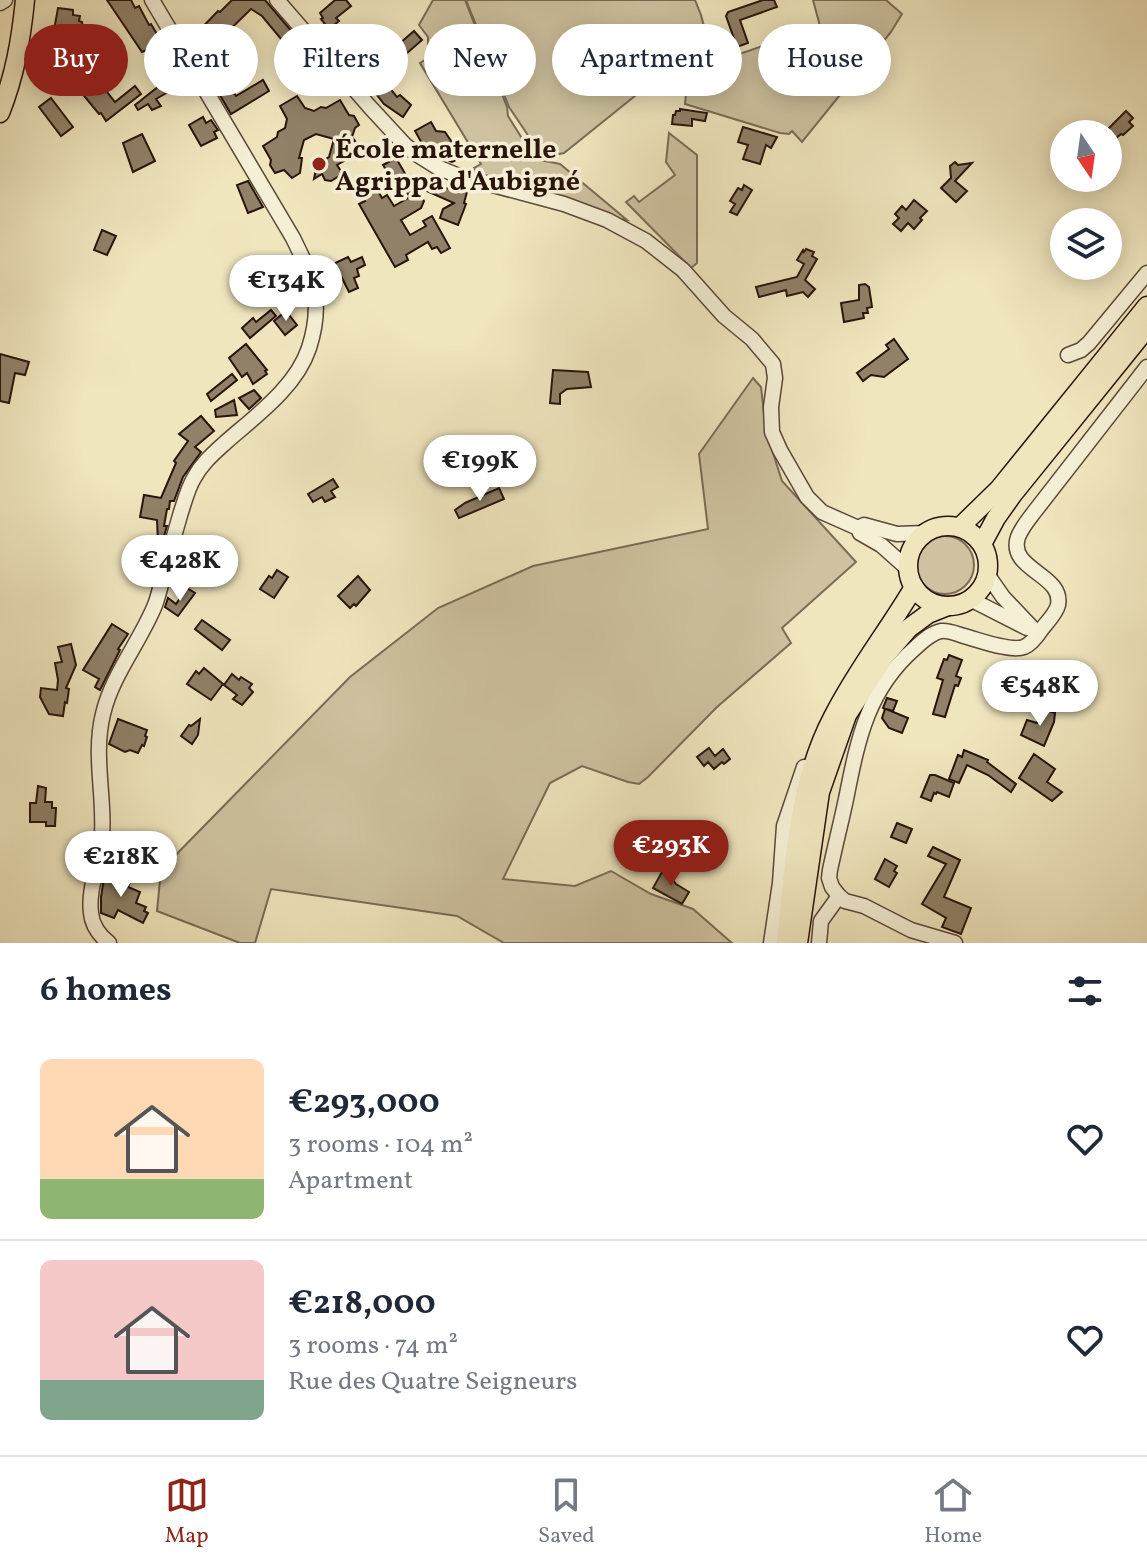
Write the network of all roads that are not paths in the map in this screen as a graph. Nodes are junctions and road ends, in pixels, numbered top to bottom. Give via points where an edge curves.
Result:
1 (25, 0) edge
2 (152, 0) edge
3 (277, 0) edge
4 (0, 113) edge
5 (1147, 273) edge
6 (1147, 306) edge
7 (1147, 328) edge
8 (1068, 355) dead end
9 (1147, 367) edge
10 (960, 527) junction
11 (858, 528) junction
12 (925, 533) junction
13 (982, 544) junction
14 (987, 574) junction
15 (911, 578) junction
16 (970, 599) junction
17 (948, 606) junction
18 (1038, 634) junction
19 (832, 718) junction
20 (839, 896) junction
21 (105, 942) edge
22 (771, 943) edge
23 (786, 943) edge
24 (798, 943) edge
25 (819, 943) edge
26 (955, 943) edge

1 - 4 main road via 14,76
2 - 21 street via 293,238 311,275 316,302 307,354 287,386 192,480 155,605 108,697 98,745 101,847 90,904 93,923
3 - 11 street via 418,155 459,176 607,220 683,270 773,364 772,432 807,497 822,512
5 - 8 street via 1089,343
6 - 10 main road via 999,489
7 - 13 main road via 1013,494
9 - 18 street via 1018,537 1025,563 1056,592 1056,610
10 - 12 main road via 942,526
10 - 13 main road
11 - 12 street
11 - 15 street
12 - 15 main road via 910,553
13 - 14 main road
14 - 16 main road
14 - 18 street
15 - 17 main road via 923,597
15 - 19 main road via 895,620
16 - 17 main road
16 - 18 street
17 - 24 main road via 909,628 847,715 820,792
18 - 20 street via 1022,648 939,631 893,669 871,704 855,752 830,870
19 - 22 street via 807,758 784,826
19 - 23 main road via 808,777
20 - 25 street via 821,921
20 - 26 street via 911,930

